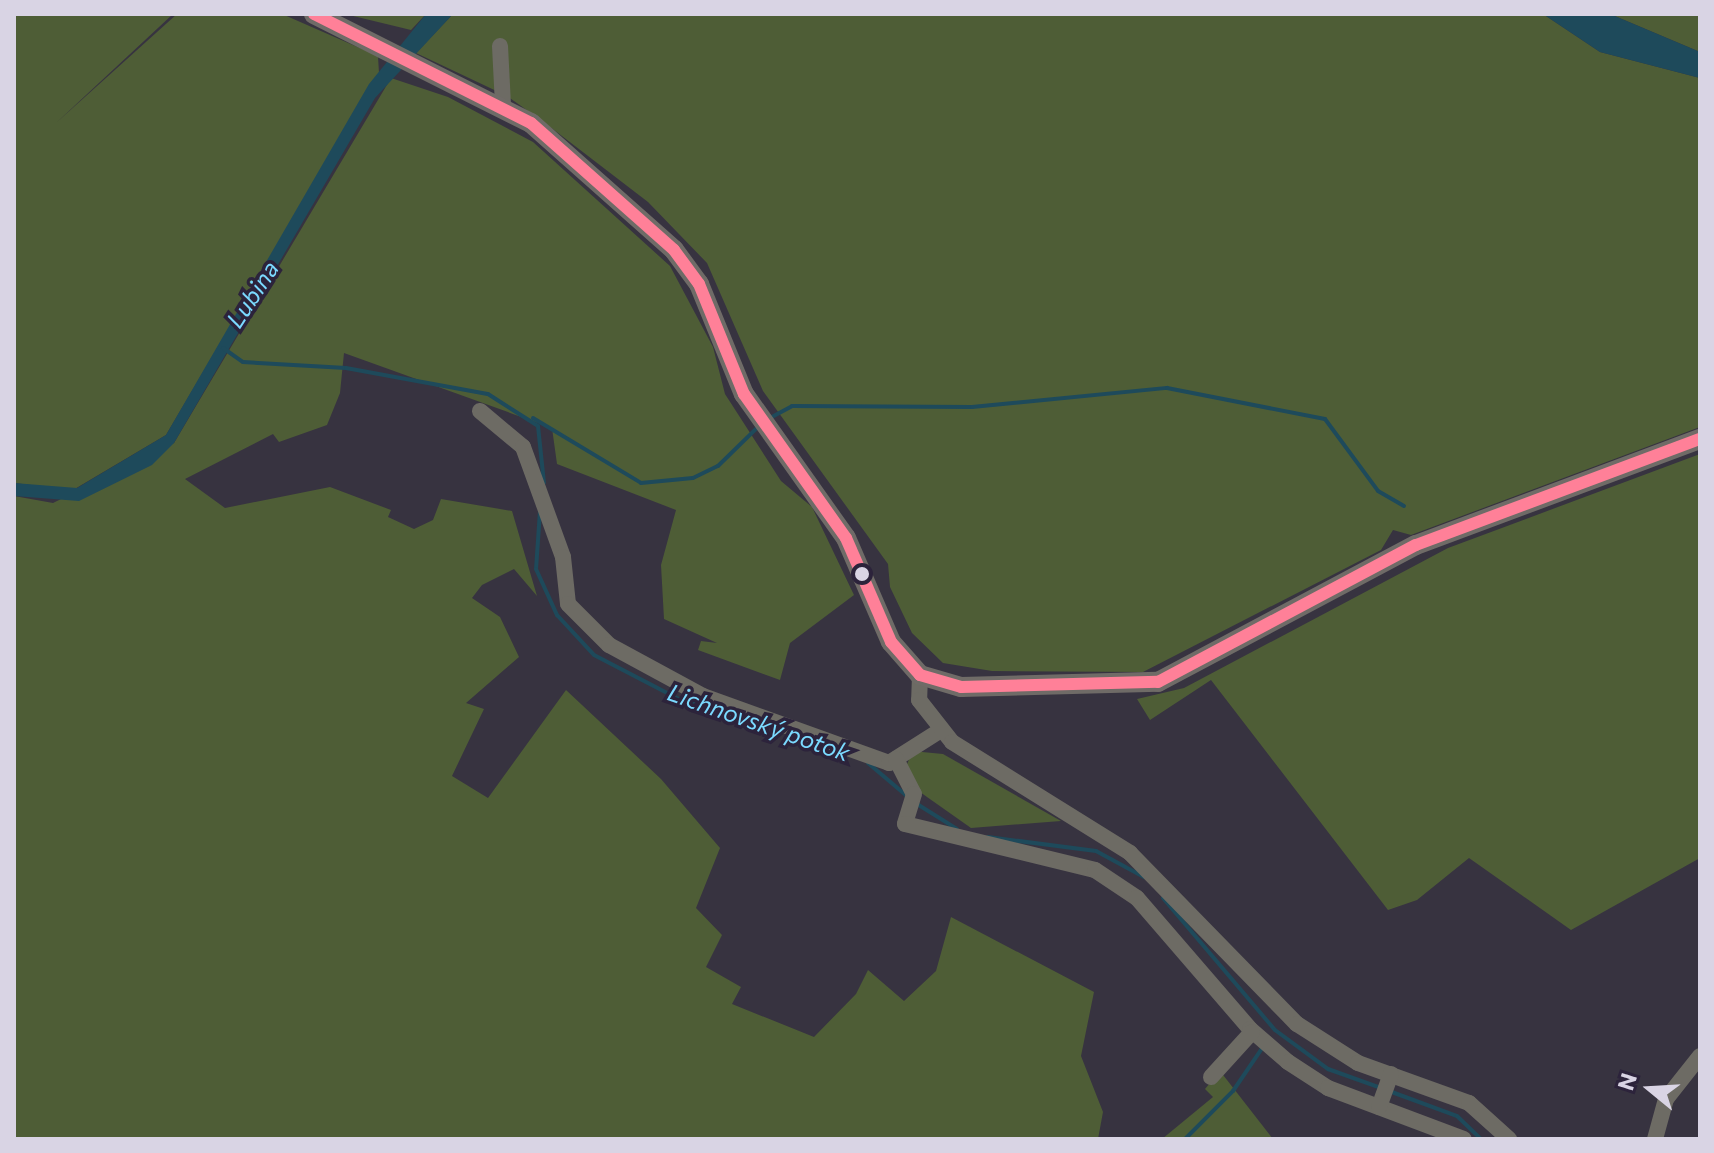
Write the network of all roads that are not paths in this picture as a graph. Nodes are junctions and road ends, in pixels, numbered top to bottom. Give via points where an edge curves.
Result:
1 (314, 14) edge
2 (500, 46) dead end
3 (503, 105) junction
4 (480, 411) dead end
5 (1700, 439) edge
6 (920, 675) junction
7 (941, 730) junction
8 (896, 759) junction
9 (1261, 1040) junction
10 (1700, 1056) edge
11 (1211, 1077) dead end
12 (1389, 1077) junction
13 (1381, 1102) junction
14 (1464, 1139) edge
15 (1509, 1139) edge
16 (1655, 1139) edge

1 - 3 main road
2 - 3 street
3 - 6 main road via 674,250 699,284 764,421 846,538 891,642
4 - 8 street via 523,447 580,622 639,665 703,696 889,763
5 - 6 main road via 1416,545 1158,682 961,687
6 - 7 street via 919,700
7 - 8 street
7 - 12 street via 1130,853 1324,1046
8 - 9 street via 914,794 905,824 1095,870 1137,898
9 - 11 street
9 - 13 street via 1328,1088
10 - 16 street via 1666,1099
12 - 13 street
12 - 15 street via 1469,1103
13 - 14 street

